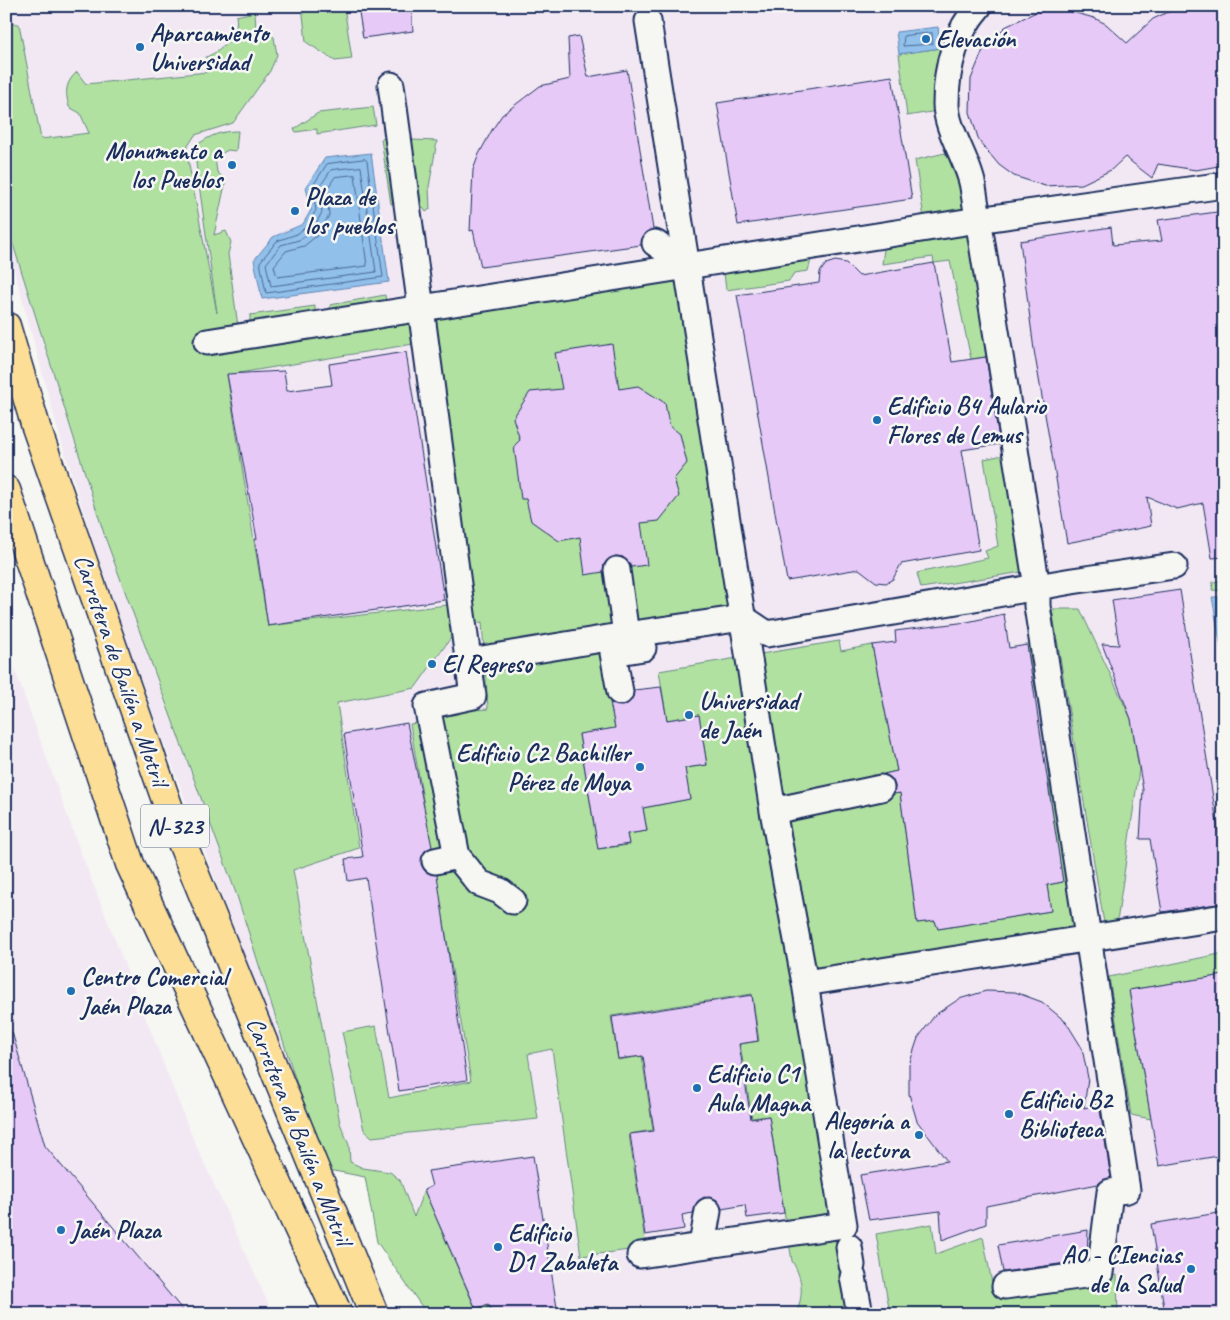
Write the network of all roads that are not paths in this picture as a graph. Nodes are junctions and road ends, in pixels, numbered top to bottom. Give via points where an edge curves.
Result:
1 (979, 6) edge
2 (648, 21) dead end
3 (391, 85) dead end
4 (1224, 185) edge
5 (978, 220) junction
6 (655, 243) dead end
7 (688, 266) junction
8 (421, 306) junction
9 (6, 326) edge
10 (207, 342) dead end
11 (6, 490) edge
12 (1174, 566) dead end
13 (617, 570) dead end
14 (1037, 587) junction
15 (744, 624) junction
16 (626, 635) junction
17 (470, 661) junction
18 (620, 692) dead end
19 (881, 788) dead end
20 (773, 811) junction
21 (513, 901) dead end
22 (1224, 917) edge
23 (1089, 938) junction
24 (805, 983) junction
25 (708, 1211) dead end
26 (702, 1245) junction
27 (640, 1255) dead end
28 (851, 1263) dead end
29 (1005, 1286) dead end
30 (338, 1314) edge
31 (374, 1314) edge
32 (860, 1314) edge

1 - 5 street via 955,42 947,78 946,106 972,182
2 - 7 street
3 - 8 street
4 - 5 street
5 - 7 street
5 - 14 street
6 - 7 street
7 - 8 street
7 - 15 street
8 - 10 street
8 - 17 street
9 - 31 main road, Carretera de Bailén a Motril / N-323 via 36,427 174,823
11 - 30 main road, Carretera de Bailén a Motril / N-323 via 130,864
12 - 14 street
13 - 16 street
14 - 15 street via 766,634
14 - 23 street via 1037,606
15 - 16 street
15 - 18 street via 613,653
15 - 20 street
16 - 17 street
17 - 21 street via 473,696 428,706 446,859 479,883 500,891
19 - 20 street
20 - 24 street
22 - 23 street
23 - 24 street
23 - 29 street via 1127,1190 1110,1192 1100,1273
24 - 26 street via 844,1225
25 - 26 street
26 - 27 street
28 - 32 street

